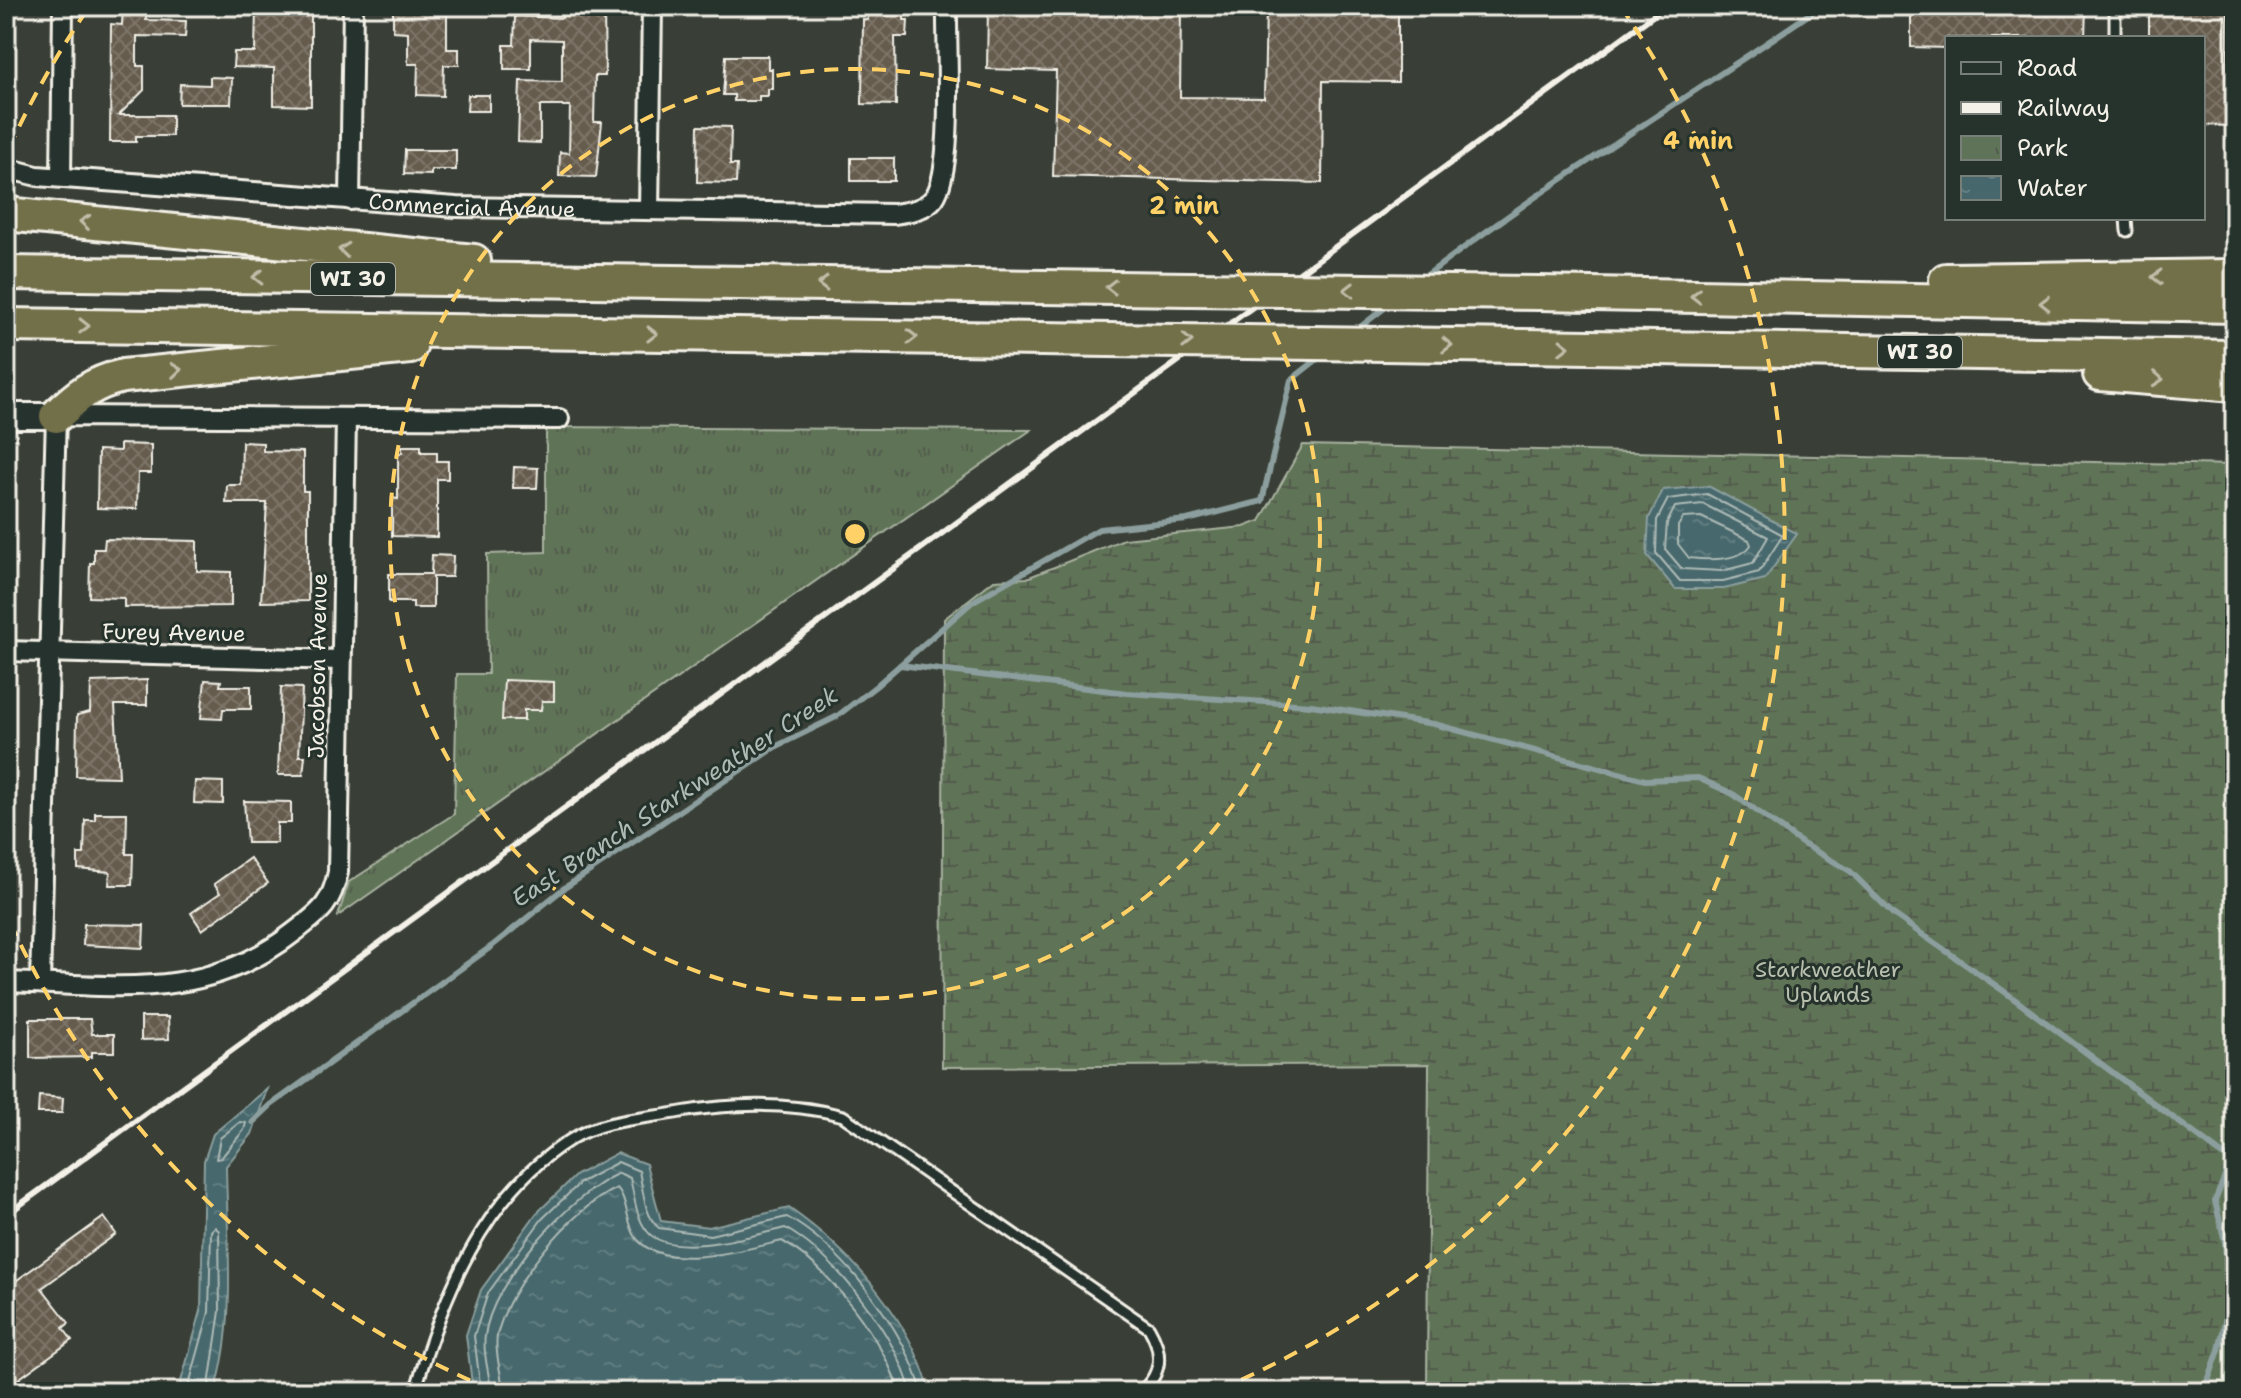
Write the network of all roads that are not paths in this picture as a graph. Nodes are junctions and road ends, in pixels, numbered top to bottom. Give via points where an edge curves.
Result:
1 (63, 6) edge
2 (353, 6) edge
3 (652, 6) edge
4 (947, 6) edge
5 (2115, 6) edge
6 (2115, 36) edge
7 (6, 168) edge
8 (61, 177) junction
9 (350, 200) junction
10 (649, 210) junction
11 (6, 214) edge
12 (2126, 220) edge
13 (2127, 231) dead end
14 (6, 273) edge
15 (2235, 276) edge
16 (700, 283) junction
17 (1774, 297) junction
18 (2235, 306) edge
19 (6, 325) edge
20 (574, 332) junction
21 (1605, 347) junction
22 (2235, 357) edge
23 (2235, 385) edge
24 (6, 416) edge
25 (56, 416) junction
26 (346, 418) junction
27 (559, 419) dead end
28 (6, 651) edge
29 (50, 653) junction
30 (341, 660) junction
31 (6, 982) edge
32 (40, 983) junction
33 (415, 1392) edge
34 (1140, 1392) edge

1 - 8 street
2 - 9 street
3 - 10 street
4 - 10 street, Commercial Avenue via 946,166 935,197 914,211 894,214
5 - 6 lane
7 - 8 street, Commercial Avenue
8 - 9 street, Commercial Avenue
9 - 10 street, Commercial Avenue
16 -> 11 highway
12 - 13 lane
16 -> 14 highway, WI 30
15 -> 17 highway via 1897,281
17 -> 16 highway, WI 30, bridge
18 -> 17 highway, WI 30
19 -> 20 highway, WI 30
20 -> 21 highway, WI 30, bridge
25 -> 20 highway via 94,383 123,376
21 - 22 highway, WI 30
21 -> 23 highway
24 - 25 street
25 - 26 street
25 - 29 street
26 - 27 street
26 - 30 street, Jacobson Avenue
28 - 29 street, Furey Avenue
29 - 30 street, Furey Avenue
29 - 32 street
30 - 32 street, Jacobson Avenue via 338,872 329,903 263,956 219,975 167,986
31 - 32 street
33 - 34 lane via 436,1323 464,1259 502,1205 550,1156 571,1139 604,1125 747,1106 843,1116 1149,1328 1158,1343 1159,1367 1153,1383

